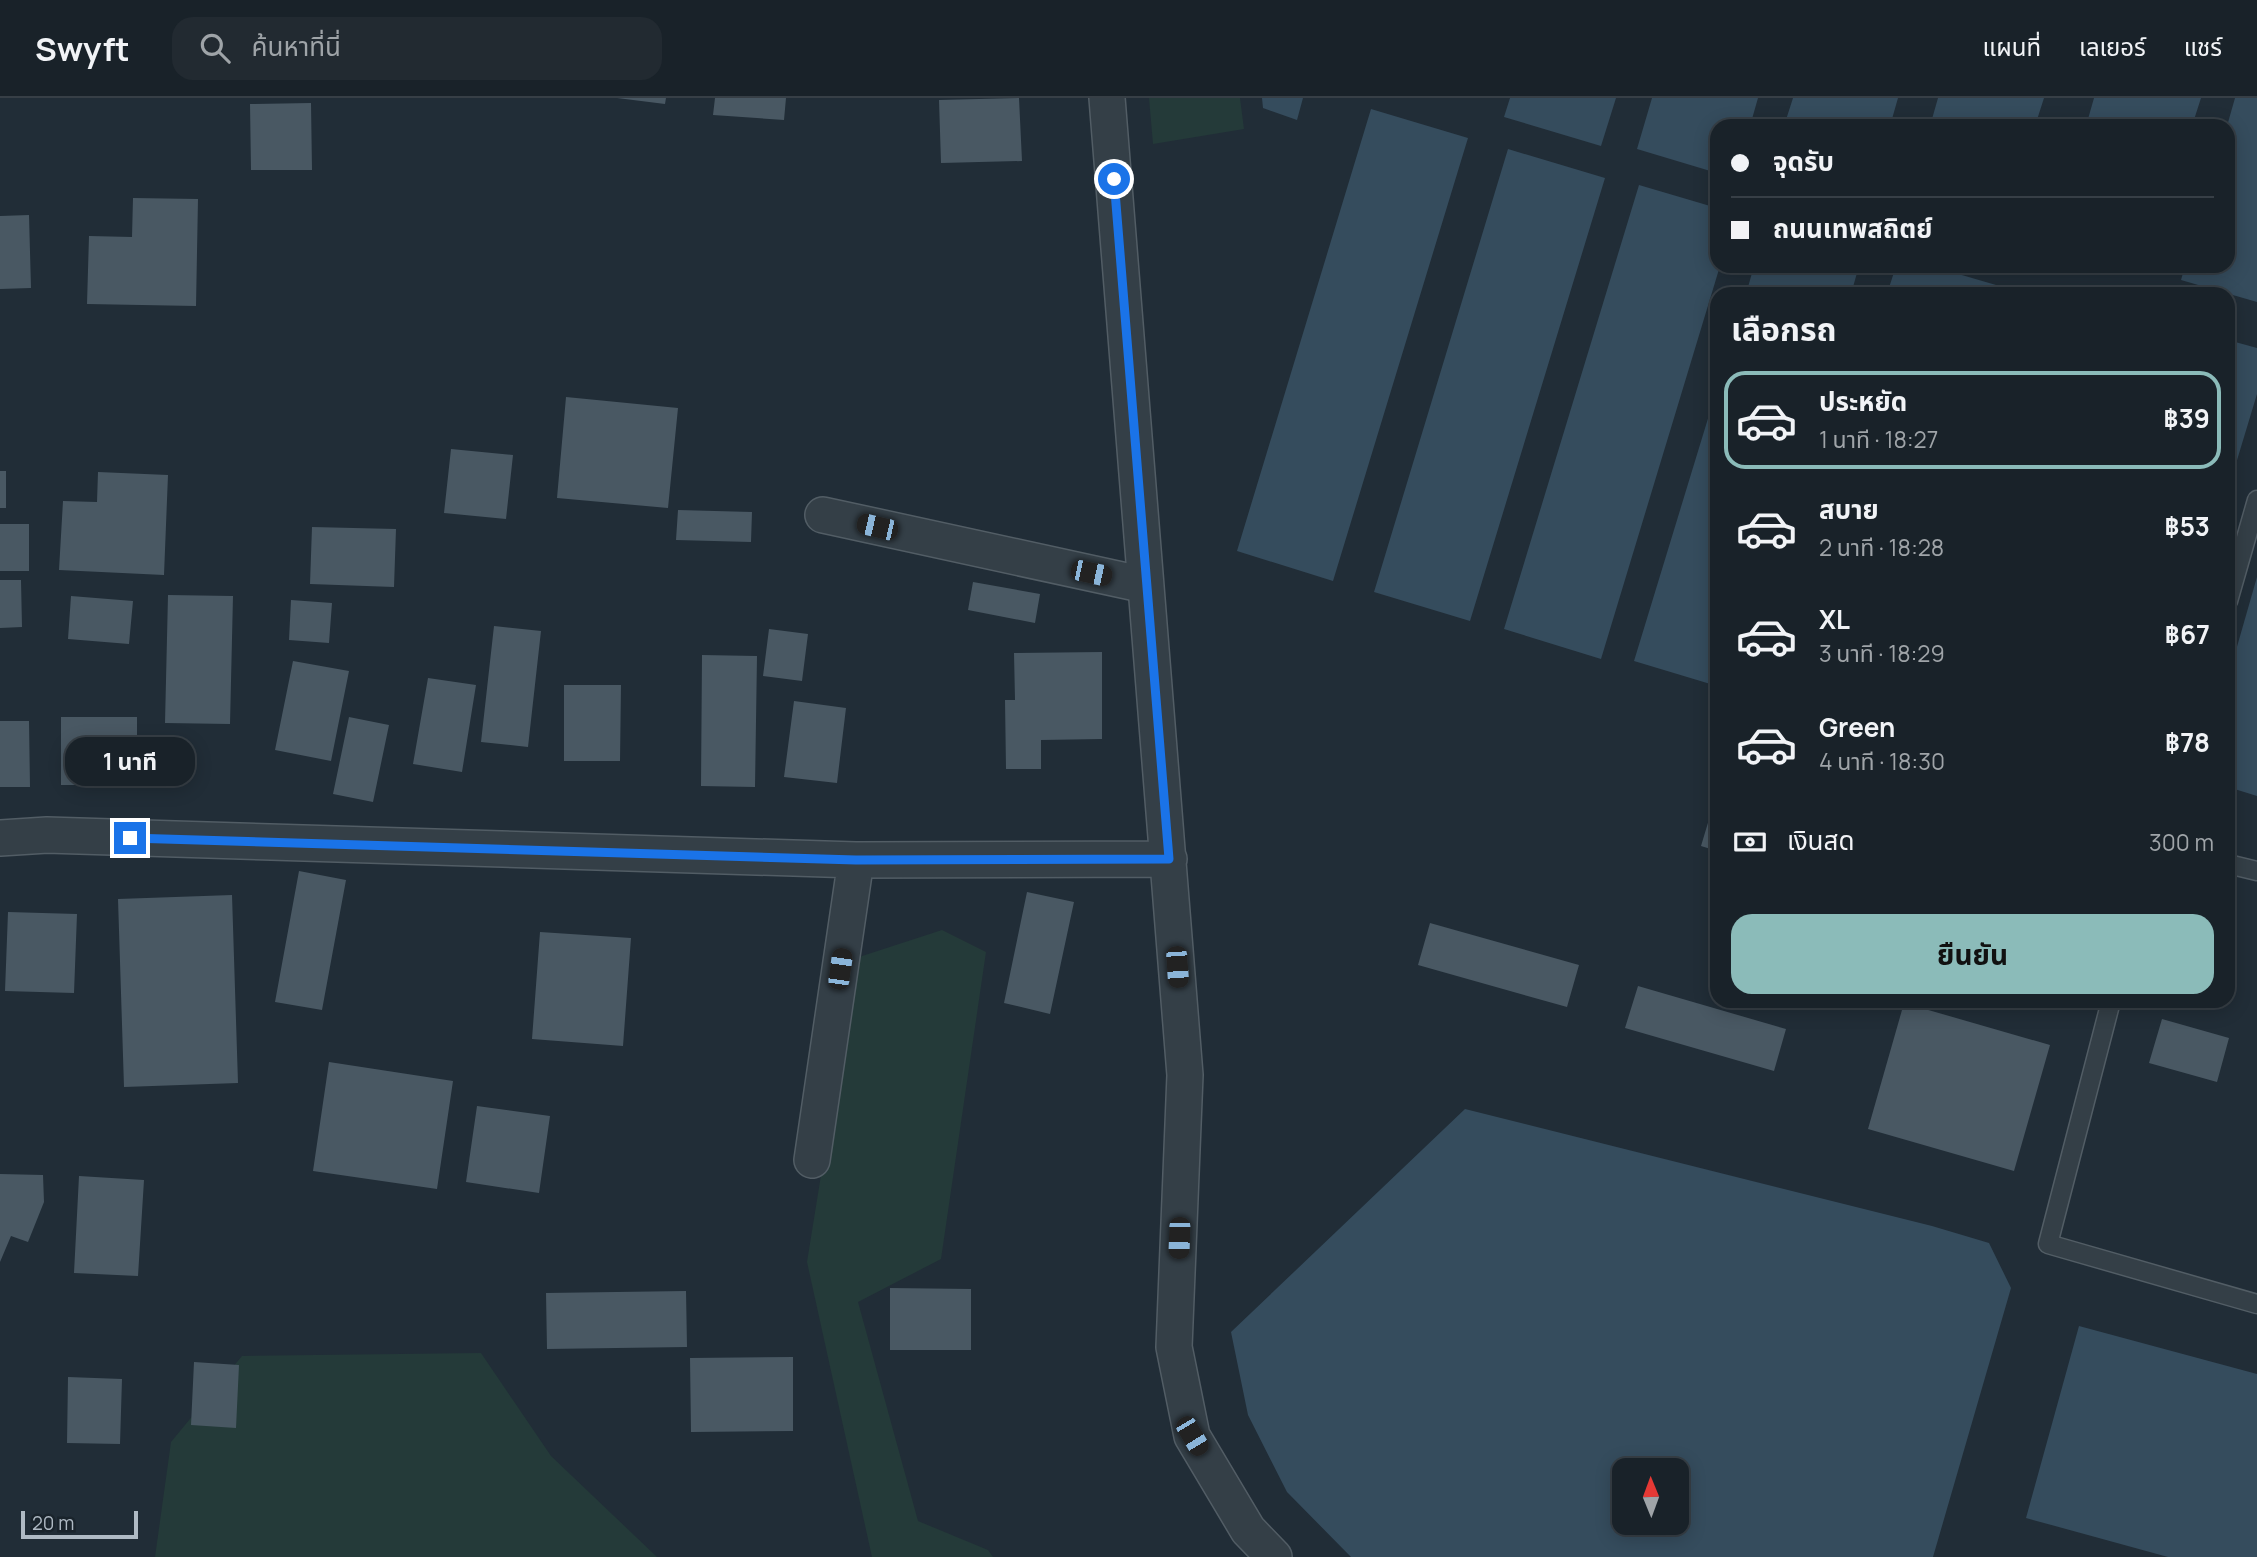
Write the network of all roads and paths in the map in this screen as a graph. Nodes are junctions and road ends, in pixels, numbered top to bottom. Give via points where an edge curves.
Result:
1 (1107, 98) edge
2 (2257, 500) edge
3 (823, 515) dead end
4 (2235, 577) edge
5 (1145, 585) junction
6 (0, 838) edge
7 (1169, 859) junction
8 (856, 860) junction
9 (2235, 866) edge
10 (2257, 872) edge
11 (2109, 1008) edge
12 (812, 1160) dead end
13 (2257, 1304) edge
14 (1274, 1557) edge

1 - 5 street
2 - 4 lane
3 - 5 street
5 - 7 street
6 - 8 street via 61,836
7 - 8 street
7 - 14 street via 1185,1075 1174,1347 1192,1436 1248,1530
8 - 12 street
9 - 10 lane
11 - 13 lane via 2048,1244

